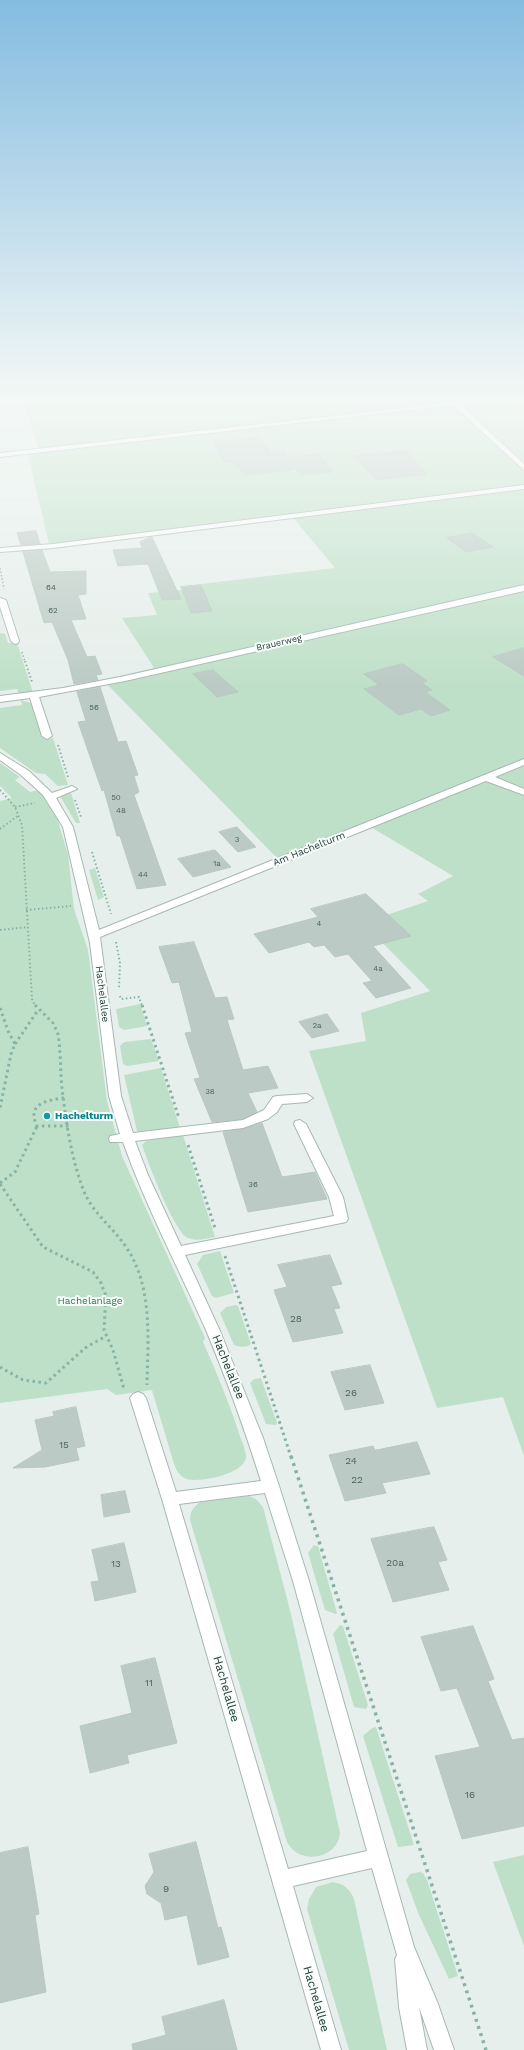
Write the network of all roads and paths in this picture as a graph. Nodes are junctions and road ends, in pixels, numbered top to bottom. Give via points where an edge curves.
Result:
1 (455, 496) edge
2 (0, 550) edge
3 (0, 568) edge
4 (524, 588) edge
5 (2, 600) joint
6 (10, 629) junction
7 (0, 630) edge
8 (15, 641) joint
9 (34, 696) junction
10 (1, 699) edge
11 (47, 736) joint
12 (0, 756) edge
13 (524, 762) edge
14 (487, 778) junction
15 (72, 789) junction
16 (0, 790) edge
17 (524, 792) edge
18 (50, 797) junction
19 (19, 815) junction
20 (83, 822) dead end
21 (0, 829) edge
22 (90, 846) dead end
23 (86, 904) junction
24 (26, 910) junction
25 (120, 925) junction
26 (28, 927) junction
27 (0, 930) edge
28 (94, 936) junction
29 (0, 1008) edge
30 (38, 1010) junction
31 (15, 1044) junction
32 (64, 1098) junction
33 (307, 1098) dead end
34 (0, 1108) edge
35 (300, 1124) dead end
36 (37, 1126) junction
37 (69, 1126) junction
38 (184, 1132) junction
39 (121, 1139) junction
40 (0, 1183) edge
41 (220, 1243) junction
42 (176, 1252) junction
43 (106, 1336) junction
44 (0, 1367) edge
45 (136, 1392) junction
46 (271, 1486) junction
47 (170, 1499) junction
48 (378, 1858) junction
49 (282, 1879) junction
50 (404, 1948) junction
51 (331, 2050) edge
52 (417, 2050) edge
53 (444, 2050) edge
54 (486, 2050) edge

1 - 2 street via 53,546
3 - 5 path via 6,596
4 - 9 street, Brauerweg
5 - 6 street
6 - 7 street
6 - 8 street
8 - 9 path via 19,643 36,693
9 - 10 street
9 - 11 street
11 - 15 path via 55,738
12 - 18 street, Hachelallee via 40,786
13 - 14 street, Am Hachelturm
14 - 17 street
14 - 25 street, Am Hachelturm
15 - 18 street
15 - 20 path
16 - 19 path via 12,802
18 - 23 street, Hachelallee via 68,827
19 - 21 path
19 - 24 path via 22,825
22 - 25 path via 113,918
23 - 24 path
23 - 28 street, Hachelallee
24 - 26 path
25 - 28 street, Am Hachelturm
25 - 38 path via 124,929 116,935 116,942 120,963 121,999 139,997
26 - 27 path
26 - 30 path via 32,999
28 - 39 street, Hachelallee
29 - 31 path
30 - 31 path
30 - 32 path via 51,1019 57,1029
31 - 34 path
32 - 36 path via 46,1101 38,1106 33,1118
32 - 37 path
33 - 38 street via 277,1100 276,1105 267,1113 252,1122
35 - 41 street via 336,1197 341,1219
36 - 37 path
36 - 40 path via 16,1172
37 - 45 path via 78,1171 92,1211 125,1246 141,1276 145,1301
38 - 39 street
38 - 41 path
39 - 42 street, Hachelallee via 141,1175
40 - 43 path via 38,1242 49,1251 93,1272 101,1283 106,1296 103,1322
41 - 42 street
41 - 54 path
42 - 46 street, Hachelallee via 227,1364
43 - 44 path via 85,1348 46,1383 23,1380
43 - 45 path
45 - 47 street, Hachelallee via 151,1451
46 - 47 street
46 - 48 street, Hachelallee via 301,1581
47 - 49 street, Hachelallee via 215,1671
48 - 49 street
48 - 50 street, Hachelallee
49 - 51 street, Hachelallee via 297,1954
50 - 52 street, Hachelallee via 409,2007
50 - 53 street, Hachelallee

